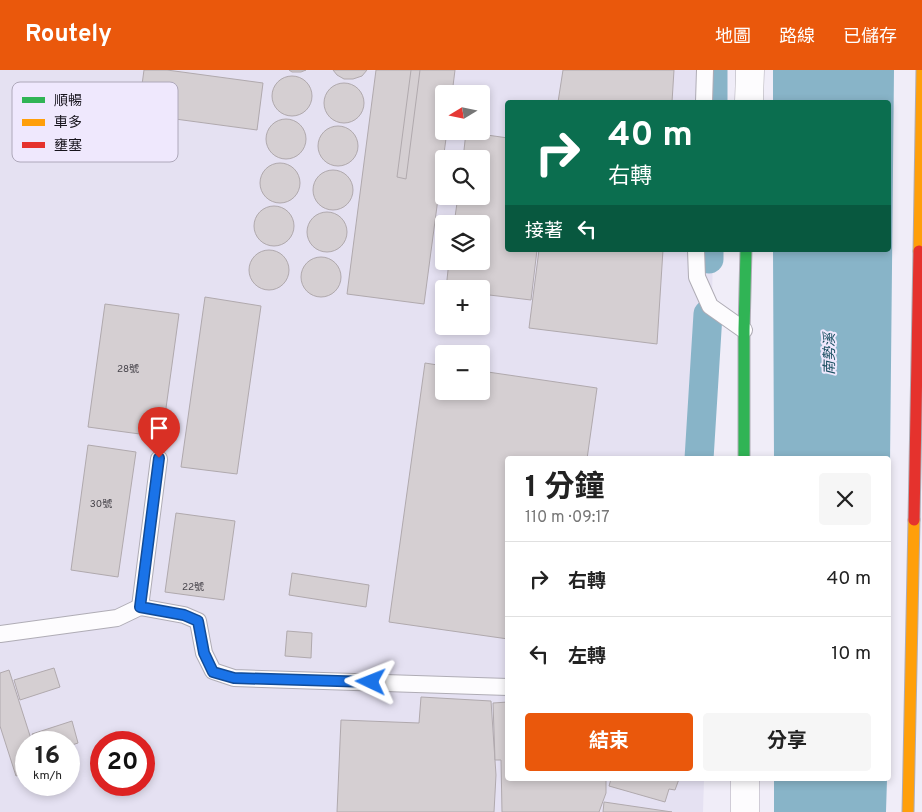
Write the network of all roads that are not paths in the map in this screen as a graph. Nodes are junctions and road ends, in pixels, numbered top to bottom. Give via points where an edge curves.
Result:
1 (705, 70) edge
2 (750, 70) edge
3 (922, 70) edge
4 (704, 100) edge
5 (749, 100) edge
6 (696, 252) edge
7 (746, 252) edge
8 (744, 330) junction
9 (744, 456) edge
10 (159, 458) dead end
11 (918, 539) edge
12 (140, 607) junction
13 (0, 634) edge
14 (505, 687) edge
15 (745, 781) edge
16 (745, 812) edge
17 (908, 812) edge

1 - 4 lane
2 - 5 street
3 - 11 street
6 - 8 lane via 698,277 710,306
7 - 8 street
8 - 9 street
10 - 12 lane
11 - 17 street
12 - 13 lane via 117,618
12 - 14 lane via 184,615 198,621 204,653 213,672 234,678
15 - 16 street

